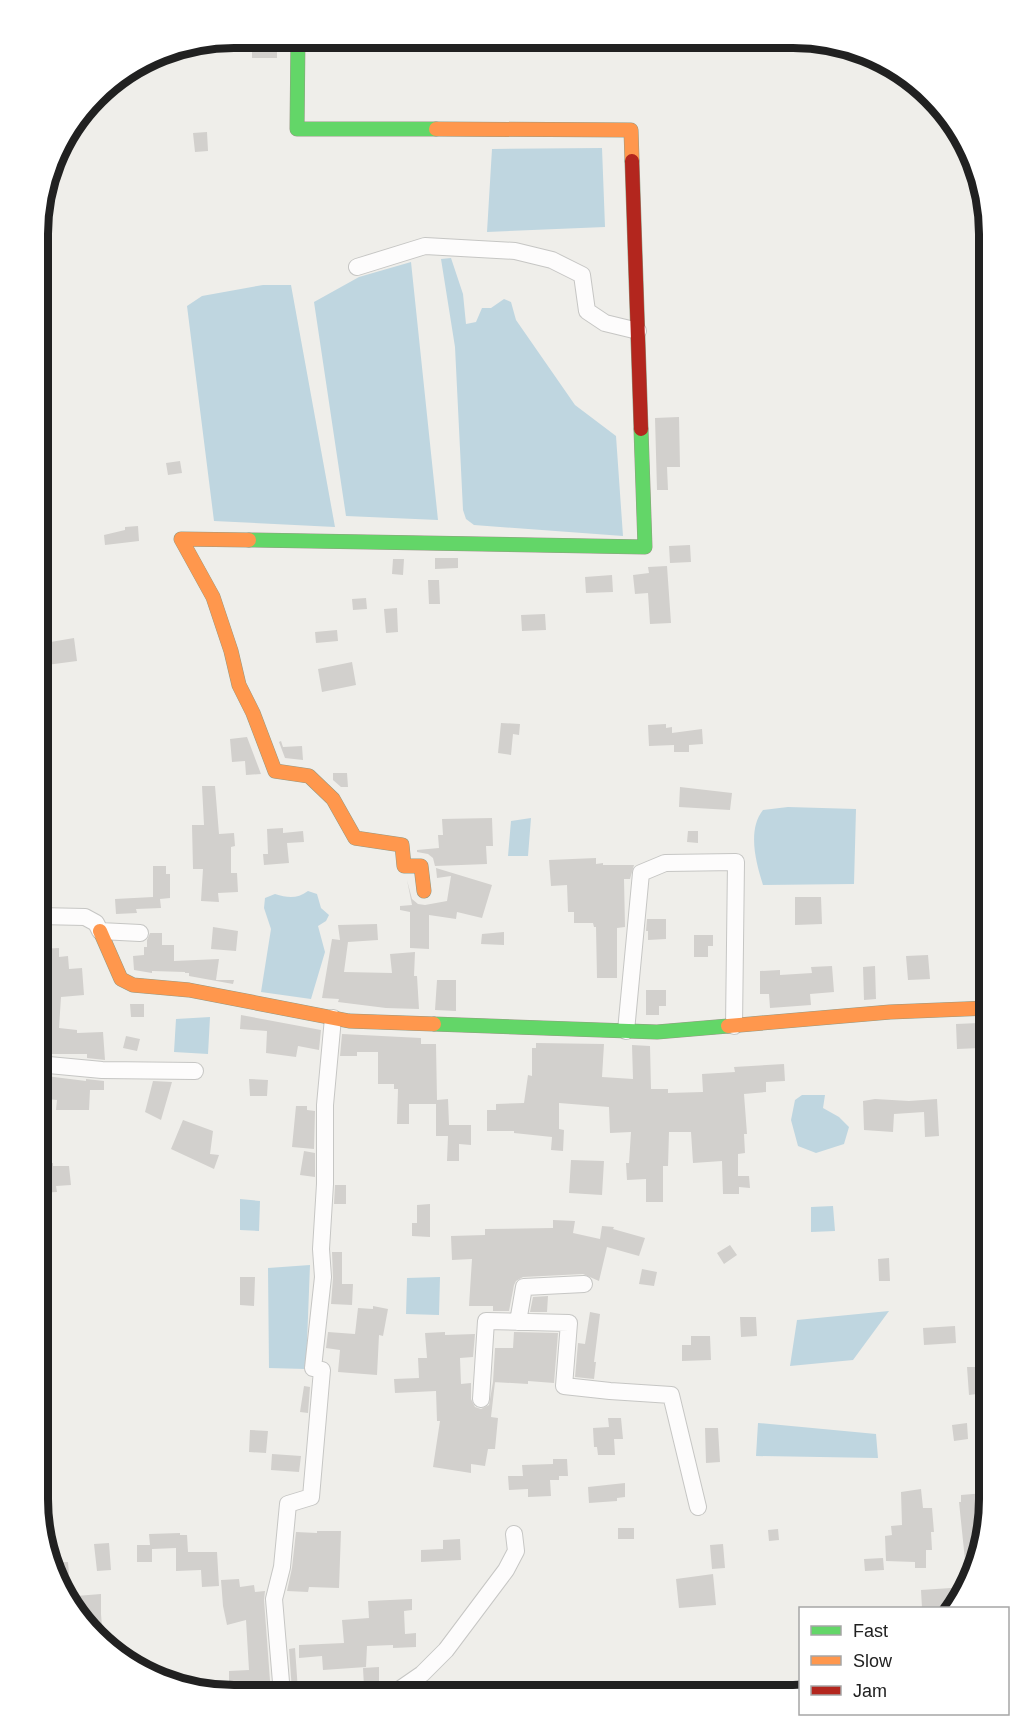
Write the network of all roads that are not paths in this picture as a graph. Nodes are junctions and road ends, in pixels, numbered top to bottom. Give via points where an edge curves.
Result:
1 (298, 48) edge
2 (357, 267) dead end
3 (638, 331) junction
4 (424, 891) dead end
5 (48, 916) edge
6 (100, 931) junction
7 (140, 933) dead end
8 (979, 1008) edge
9 (333, 1018) junction
10 (735, 1026) junction
11 (626, 1031) junction
12 (48, 1065) edge
13 (195, 1071) dead end
14 (584, 1284) dead end
15 (519, 1322) junction
16 (481, 1399) dead end
17 (698, 1507) dead end
18 (514, 1534) dead end
19 (281, 1685) edge
20 (406, 1685) edge

1 - 3 street via 297,129 631,130
2 - 3 street via 425,246 515,251 552,260 582,275 587,310 604,323
3 - 4 street via 645,547 181,539 213,597 239,685 275,771 309,776 333,799 355,838 402,845 404,866 421,866
5 - 6 street via 85,917 96,923
6 - 7 street
6 - 9 street via 126,984 173,987
8 - 10 street
9 - 11 street
9 - 19 street via 325,1105 323,1277 313,1368 322,1370 311,1497 288,1504 282,1567 274,1599
10 - 11 street
10 - 11 street via 736,862 665,863 641,873
12 - 13 street via 102,1071
14 - 15 street via 524,1287
15 - 16 street via 486,1321
15 - 17 street via 569,1323 564,1386 671,1395
18 - 20 street via 516,1551 506,1570 446,1650

